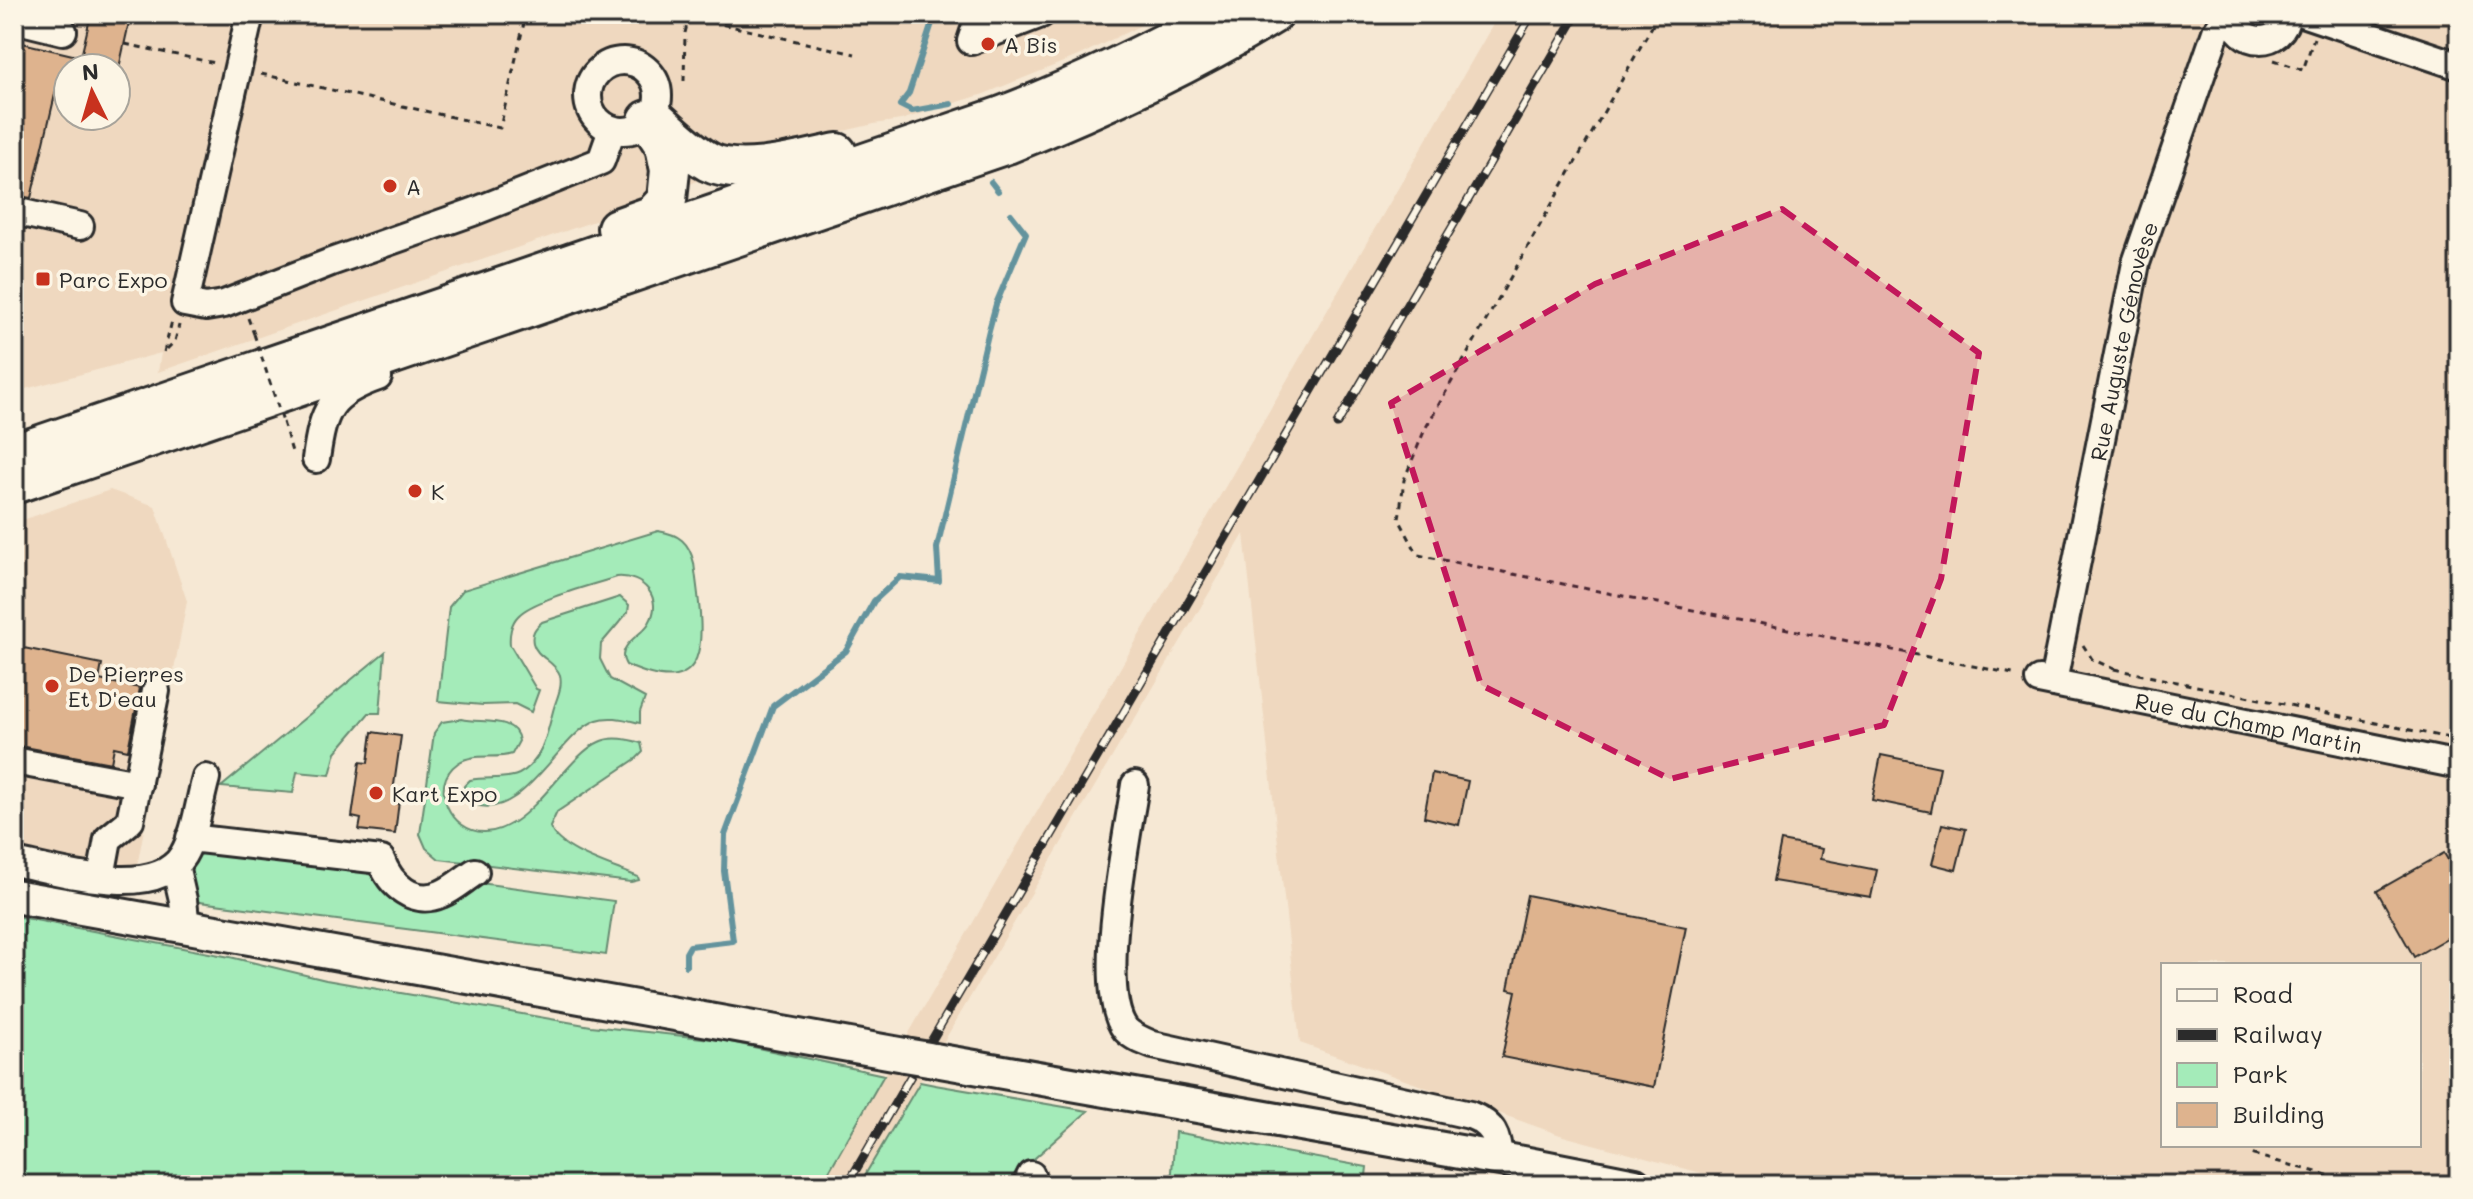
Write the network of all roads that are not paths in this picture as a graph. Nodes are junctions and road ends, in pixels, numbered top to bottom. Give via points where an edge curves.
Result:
1 (250, 14) edge
2 (980, 14) edge
3 (1041, 14) edge
4 (1220, 14) edge
5 (1273, 14) edge
6 (2287, 14) edge
7 (2232, 16) edge
8 (2313, 16) edge
9 (14, 19) edge
10 (63, 31) dead end
11 (1137, 58) junction
12 (2459, 66) edge
13 (650, 118) junction
14 (612, 130) junction
15 (759, 167) junction
16 (667, 200) junction
17 (817, 210) junction
18 (14, 211) edge
19 (80, 226) dead end
20 (159, 420) junction
21 (14, 452) edge
22 (305, 459) road end
23 (14, 484) edge
24 (14, 490) edge
25 (2046, 681) joint
26 (156, 691) dead end
27 (14, 761) edge
28 (2459, 765) edge
29 (206, 778) dead end
30 (138, 784) junction
31 (1135, 785) dead end
32 (190, 838) junction
33 (14, 862) edge
34 (175, 865) junction
35 (475, 872) dead end
36 (101, 877) junction
37 (14, 896) edge
38 (186, 928) junction
39 (1499, 1160) junction
40 (1635, 1185) edge

1 - 14 street via 185,303 224,304 523,193 601,161
2 - 3 street via 971,41
4 - 11 highway
5 - 17 highway via 1110,102
6 - 7 street via 2276,36 2259,41 2241,35
7 - 25 street, Rue Auguste Génovèse via 2216,32 2136,263
8 - 12 street
9 - 10 street
11 - 15 highway via 839,153
11 - 20 highway via 1002,116
13 - 14 street via 632,130
13 - 14 street via 658,96 652,77 637,64 617,62 593,78 588,98 595,118
13 - 15 highway via 712,163
13 - 16 highway via 670,170
15 - 16 highway
16 - 20 highway via 653,215
17 - 20 highway
17 - 22 street via 609,299 352,387 335,400
18 - 19 street
20 - 21 highway
20 - 23 highway
20 - 24 highway
25 - 28 street, Rue du Champ Martin via 2111,682
26 - 30 street
27 - 30 street
29 - 32 street
30 - 36 street via 130,821 108,839
31 - 39 street via 1114,935 1116,1006 1126,1029 1153,1045 1470,1115 1493,1130
32 - 34 street
32 - 35 street via 381,860 396,885 421,897 441,894
33 - 36 street
34 - 36 street via 136,881
34 - 38 street
37 - 38 main road
38 - 39 main road
39 - 40 main road

